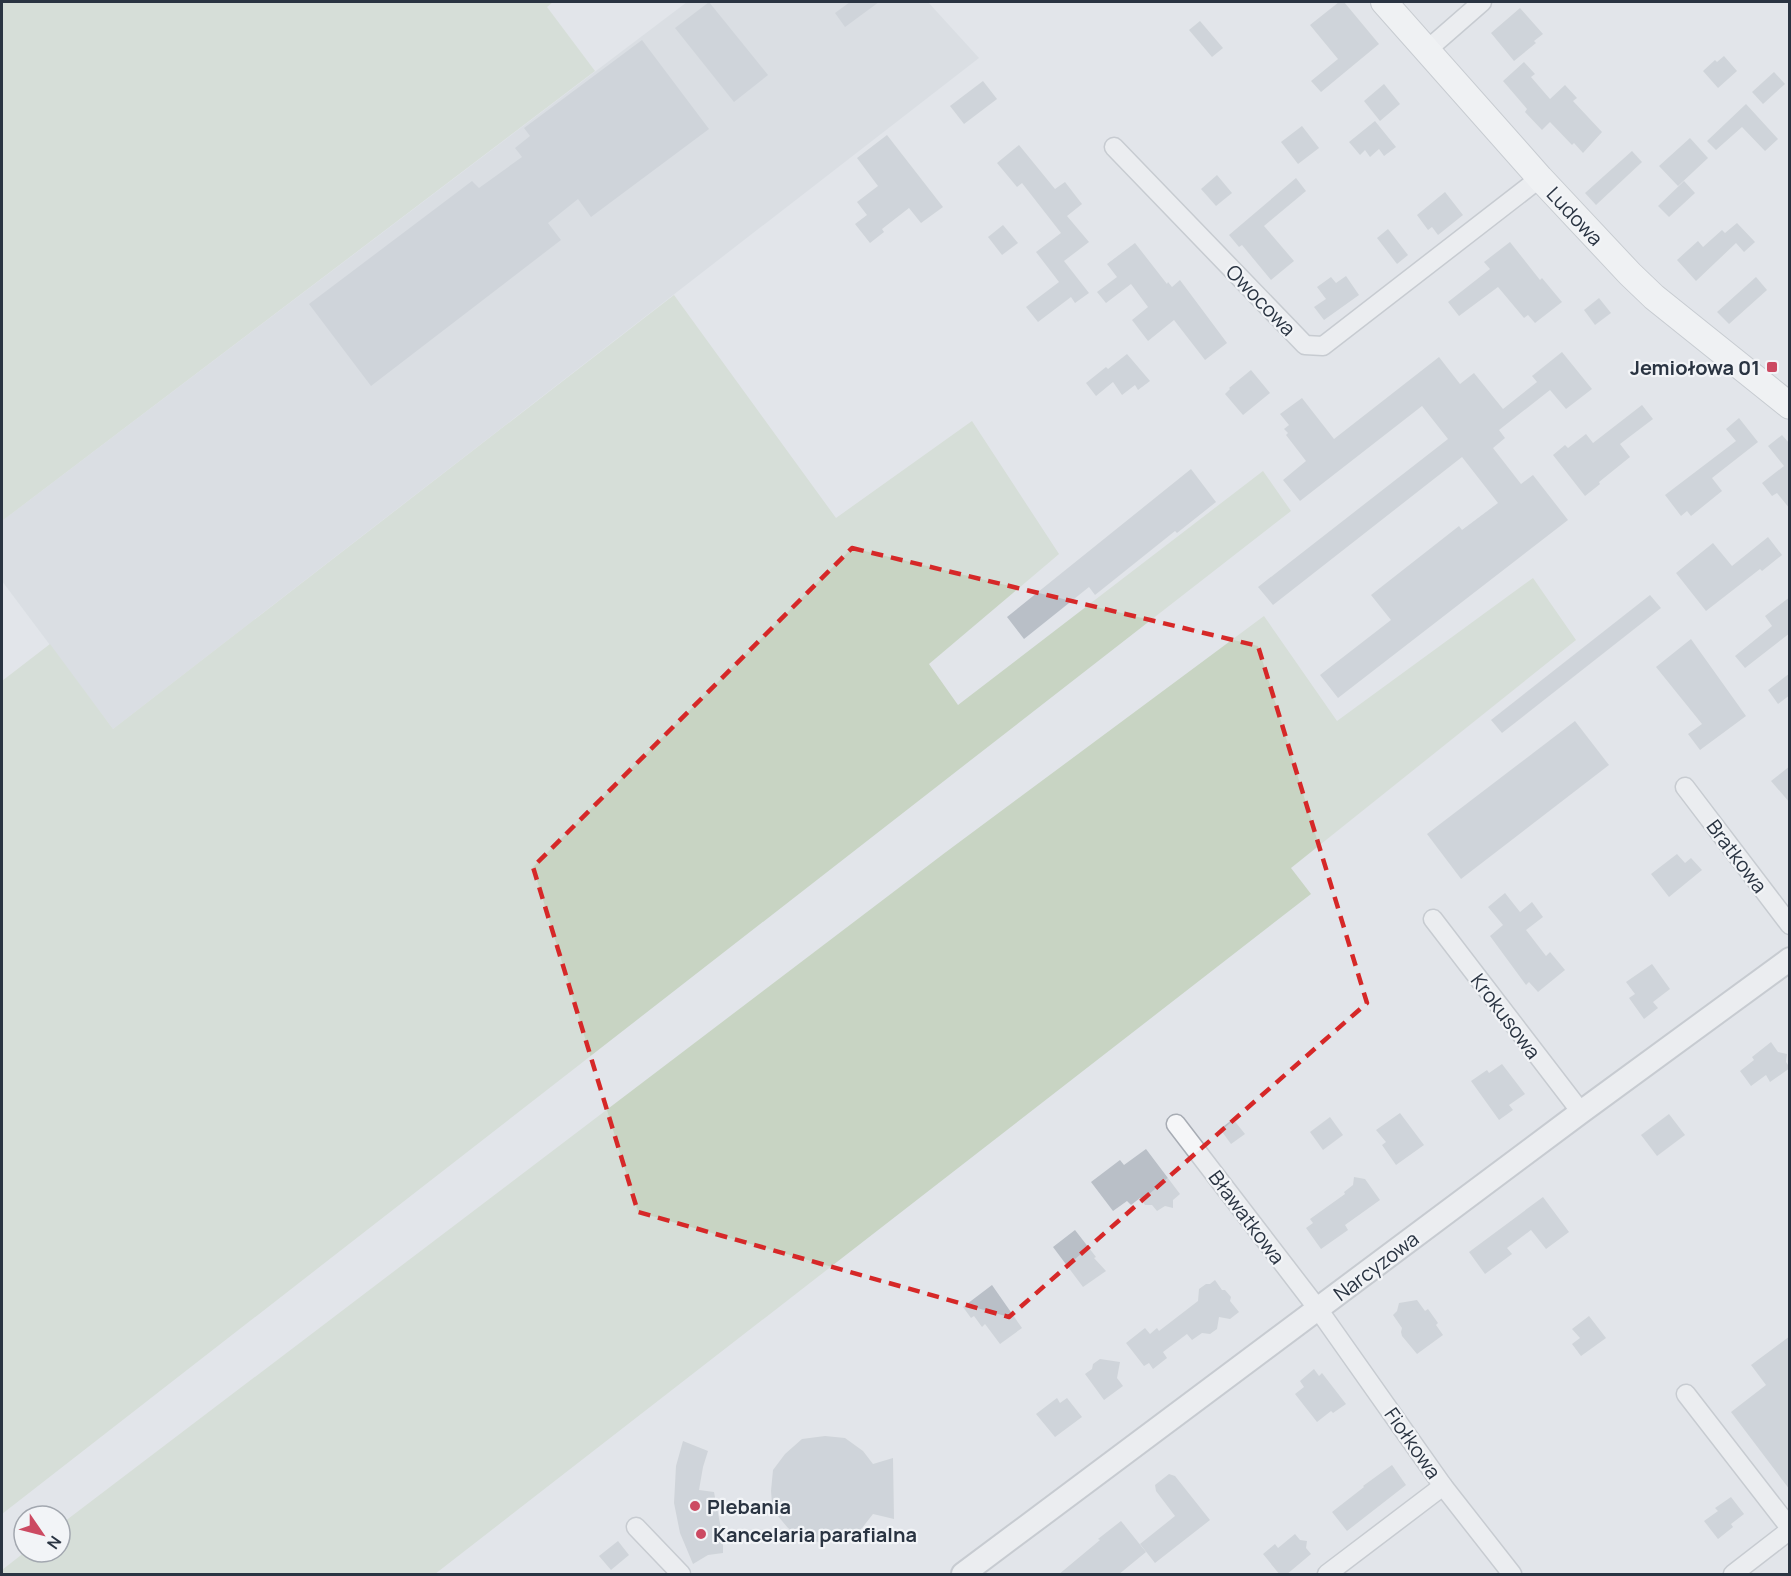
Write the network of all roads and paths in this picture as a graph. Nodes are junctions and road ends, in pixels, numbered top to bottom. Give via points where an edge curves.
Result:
1 (1384, 2) edge
2 (1482, 2) edge
3 (1427, 50) junction
4 (1114, 147) dead end
5 (1540, 178) junction
6 (1790, 406) edge
7 (1685, 787) dead end
8 (1433, 919) dead end
9 (1790, 924) edge
10 (1790, 959) edge
11 (1581, 1112) junction
12 (1176, 1124) dead end
13 (1318, 1309) junction
14 (1686, 1394) dead end
15 (1443, 1486) junction
16 (636, 1527) dead end
17 (1790, 1529) edge
18 (681, 1575) edge
19 (963, 1575) edge
20 (1327, 1575) edge
21 (1512, 1575) edge
22 (1733, 1575) edge

1 - 3 main road, Ludowa
2 - 3 street
3 - 5 main road, Ludowa
4 - 5 street, Owocowa via 1305,345 1323,346
5 - 6 main road, Ludowa via 1654,297
7 - 9 street, Bratkowa
8 - 11 street, Krokusowa
10 - 11 street, Narcyzowa
11 - 13 street, Narcyzowa
12 - 13 street, Bławatkowa
13 - 15 street, Fiołkowa
13 - 19 street, Narcyzowa
14 - 17 street
15 - 20 street
15 - 21 street, Fiołkowa
16 - 18 street
17 - 22 street

